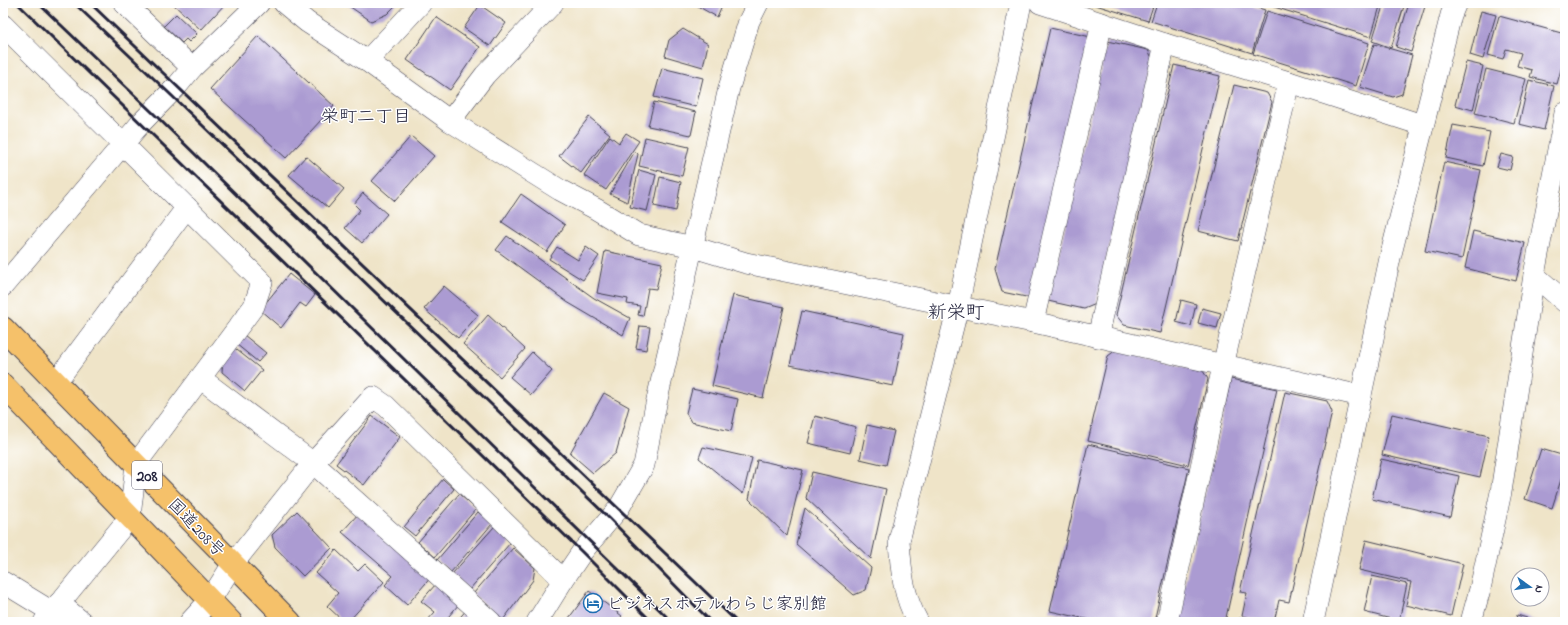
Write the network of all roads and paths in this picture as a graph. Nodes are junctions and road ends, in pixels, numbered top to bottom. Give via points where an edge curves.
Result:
1 (124, 3) edge
2 (259, 3) edge
3 (284, 3) edge
4 (421, 3) edge
5 (553, 3) edge
6 (758, 3) edge
7 (1021, 3) edge
8 (1040, 3) edge
9 (1456, 3) edge
10 (1102, 23) junction
11 (3, 25) edge
12 (1165, 44) junction
13 (367, 61) junction
14 (192, 68) junction
15 (1289, 82) junction
16 (1565, 113) edge
17 (450, 121) junction
18 (1422, 125) junction
19 (123, 144) junction
20 (187, 207) junction
21 (693, 247) junction
22 (1534, 275) junction
23 (3, 286) edge
24 (1565, 302) edge
25 (958, 307) junction
26 (1033, 322) junction
27 (3, 328) edge
28 (1098, 337) junction
29 (1223, 366) junction
30 (200, 378) junction
31 (56, 382) junction
32 (3, 385) edge
33 (1361, 396) junction
34 (313, 463) junction
35 (136, 464) junction
36 (130, 517) junction
37 (233, 564) junction
38 (563, 580) junction
39 (3, 582) edge
40 (210, 600) junction
41 (52, 613) edge
42 (82, 622) edge
43 (190, 622) edge
44 (231, 622) edge
45 (290, 622) edge
46 (491, 622) edge
47 (537, 622) edge
48 (918, 622) edge
49 (1167, 622) edge
50 (1314, 622) edge
51 (1471, 622) edge

1 - 14 street
2 - 14 street
3 - 13 street via 307,22
4 - 13 street
5 - 17 street via 485,75
6 - 21 street via 749,21 729,88
7 - 25 street
8 - 10 street
9 - 18 street
10 - 12 street
10 - 26 street
11 - 19 street
12 - 15 street
12 - 28 street
13 - 17 street
14 - 19 street
15 - 18 street
15 - 29 street
16 - 22 street
17 - 21 street via 560,190 639,235
18 - 33 street via 1390,258
19 - 20 street
19 - 23 street
20 - 30 street via 262,282 254,306
20 - 31 street
21 - 25 street via 746,263
21 - 38 street via 644,465 618,508
22 - 24 street
22 - 51 street via 1501,492
25 - 26 street
25 - 48 street via 899,541 907,602
26 - 28 street
27 - 31 highway, 国道208号 / 208
28 - 29 street
29 - 33 street
29 - 49 street
30 - 34 street
30 - 35 street
31 - 35 highway, 国道208号 / 208
32 - 36 highway, 208
33 - 50 street
34 - 37 street
34 - 38 street via 373,397 386,406
34 - 46 street
35 - 36 street
35 - 37 highway, 国道208号 / 208
36 - 40 highway, 208
36 - 41 street
37 - 40 street
37 - 45 highway, 国道208号 / 208
38 - 47 street
39 - 41 street
40 - 43 street
40 - 44 highway, 208
41 - 42 street

